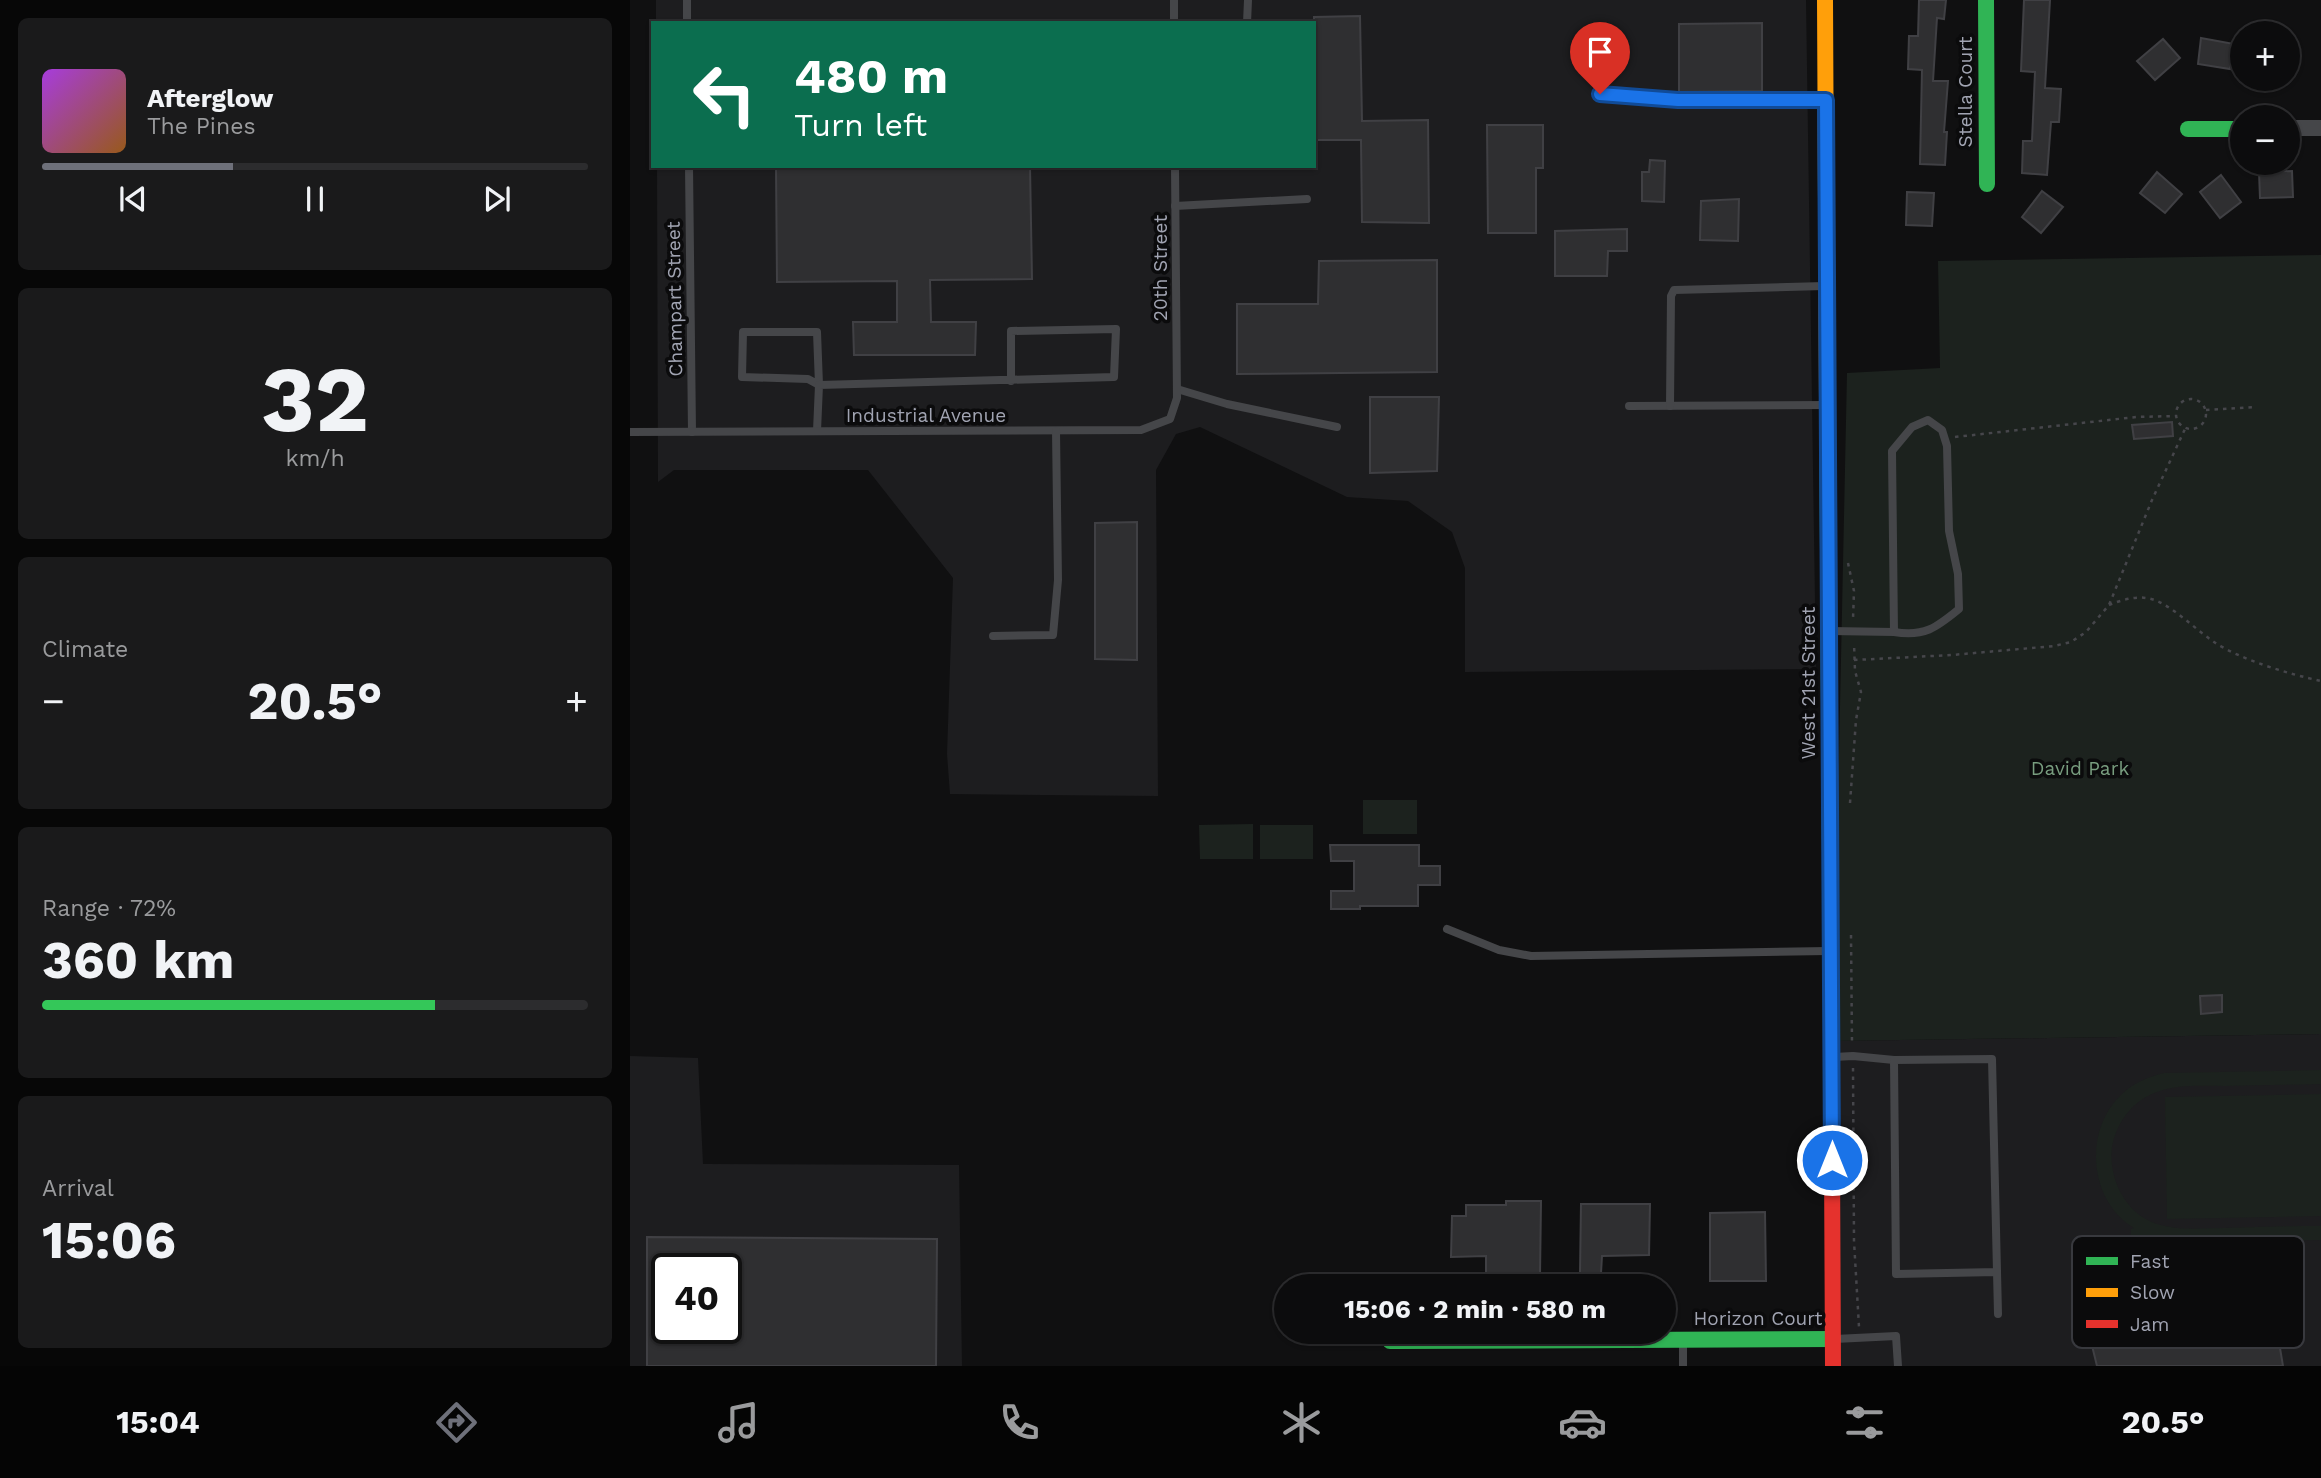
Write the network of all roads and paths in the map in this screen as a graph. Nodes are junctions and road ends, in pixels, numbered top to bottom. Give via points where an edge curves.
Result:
1 (687, 0) edge
2 (1174, 0) edge
3 (1248, 0) edge
4 (1825, 0) edge
5 (1986, 0) edge
6 (687, 21) edge
7 (1174, 21) edge
8 (1247, 21) edge
9 (1600, 94) dead end
10 (1826, 100) junction
11 (2300, 128) edge
12 (2321, 128) edge
13 (2188, 129) dead end
14 (2230, 129) edge
15 (689, 168) edge
16 (1175, 168) edge
17 (1987, 184) dead end
18 (1307, 198) dead end
19 (1175, 206) junction
20 (1827, 286) junction
21 (1177, 370) joint
22 (1011, 380) junction
23 (819, 385) junction
24 (1177, 389) junction
25 (1828, 405) junction
26 (1629, 406) dead end
27 (1670, 406) junction
28 (2255, 407) dead end
29 (2206, 410) junction
30 (2175, 416) junction
31 (1337, 427) dead end
32 (2185, 429) junction
33 (817, 431) junction
34 (1056, 431) junction
35 (630, 432) edge
36 (692, 432) junction
37 (1945, 439) junction
38 (2109, 605) junction
39 (1829, 631) junction
40 (1894, 632) junction
41 (993, 636) dead end
42 (1854, 660) dead end
43 (2321, 681) edge
44 (1447, 929) dead end
45 (1831, 951) junction
46 (1831, 1057) junction
47 (1894, 1060) junction
48 (1997, 1272) junction
49 (1998, 1314) dead end
50 (1833, 1339) junction
51 (1676, 1340) edge
52 (1683, 1340) junction
53 (1683, 1366) edge
54 (1833, 1366) edge
55 (1898, 1366) edge

1 - 6 lane
2 - 7 lane
3 - 8 lane
4 - 10 street, West 21st Street
5 - 17 street, Stella Court
9 - 10 lane via 1678,100
10 - 20 street, West 21st Street
11 - 12 street
13 - 14 street
15 - 36 lane, Champart Street
16 - 19 lane, 20th Street
18 - 19 lane
19 - 21 lane, 20th Street
20 - 25 street, West 21st Street
20 - 27 lane via 1674,290
21 - 24 lane, Industrial Avenue
22 - 22 lane via 1114,377 1116,328 1011,331
22 - 23 lane
23 - 23 lane via 808,379 742,377 743,332 817,332
23 - 33 lane
24 - 31 lane
24 - 34 lane, Industrial Avenue via 1170,419 1156,426
25 - 27 lane
25 - 39 street, West 21st Street
26 - 27 lane
28 - 29 path
29 - 30 path via 2202,403 2186,399 2177,406
29 - 32 path via 2206,420 2198,429
30 - 32 path
30 - 37 path
32 - 38 path
33 - 34 lane, Industrial Avenue
33 - 36 lane, Industrial Avenue
34 - 41 lane via 1058,580 1053,635
35 - 36 lane, Industrial Avenue
37 - 40 lane via 1949,531 1959,609 1939,626 1912,635
37 - 40 lane via 1942,430 1928,420 1912,427 1892,451
38 - 42 path via 2086,632 2054,646
38 - 43 path via 2130,598 2156,600 2217,644
39 - 40 lane
39 - 45 street, West 21st Street
44 - 45 lane via 1499,950 1531,956
45 - 46 street, West 21st Street
46 - 47 lane
46 - 50 street, West 21st Street
47 - 48 lane via 1992,1059
47 - 48 lane via 1896,1274
48 - 49 lane
50 - 52 street, Horizon Court
50 - 54 street, West 21st Street
50 - 55 lane via 1896,1336
51 - 52 street, Horizon Court
52 - 53 lane

